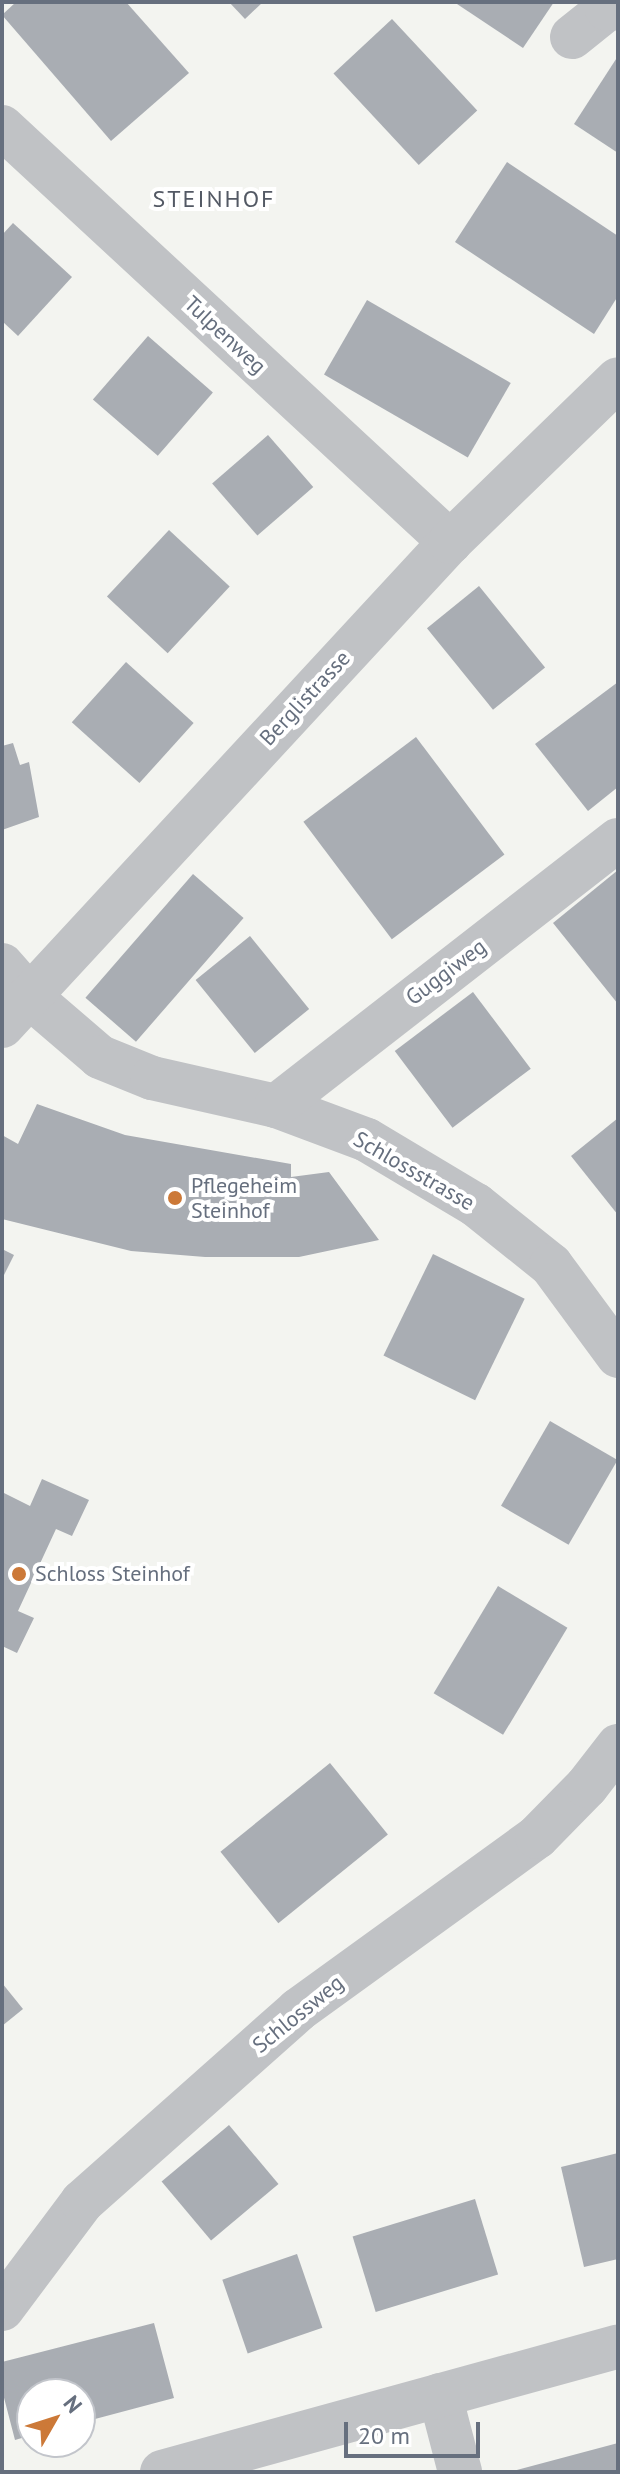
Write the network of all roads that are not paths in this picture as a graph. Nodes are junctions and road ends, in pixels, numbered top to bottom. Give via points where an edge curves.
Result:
1 (618, 8) edge
2 (572, 37) dead end
3 (6, 144) edge
4 (618, 379) edge
5 (450, 542) junction
6 (618, 840) edge
7 (11, 996) edge
8 (276, 1106) junction
9 (618, 1356) edge
10 (618, 1746) edge
11 (2, 2309) edge
12 (618, 2346) edge
13 (440, 2395) junction
14 (162, 2472) edge
15 (460, 2472) edge

1 - 2 street via 607,9
3 - 5 street, Tulpenweg
4 - 5 street, Berglistrasse via 512,459
5 - 7 street, Berglistrasse
6 - 8 street, Guggiweg
7 - 8 street, Schlossstrasse via 100,1057 152,1078
8 - 9 street, Schlossstrasse via 367,1140 476,1205 551,1265
10 - 11 street, Schlossweg via 537,1837 298,2010 82,2202
12 - 13 street
13 - 14 street
13 - 15 street

